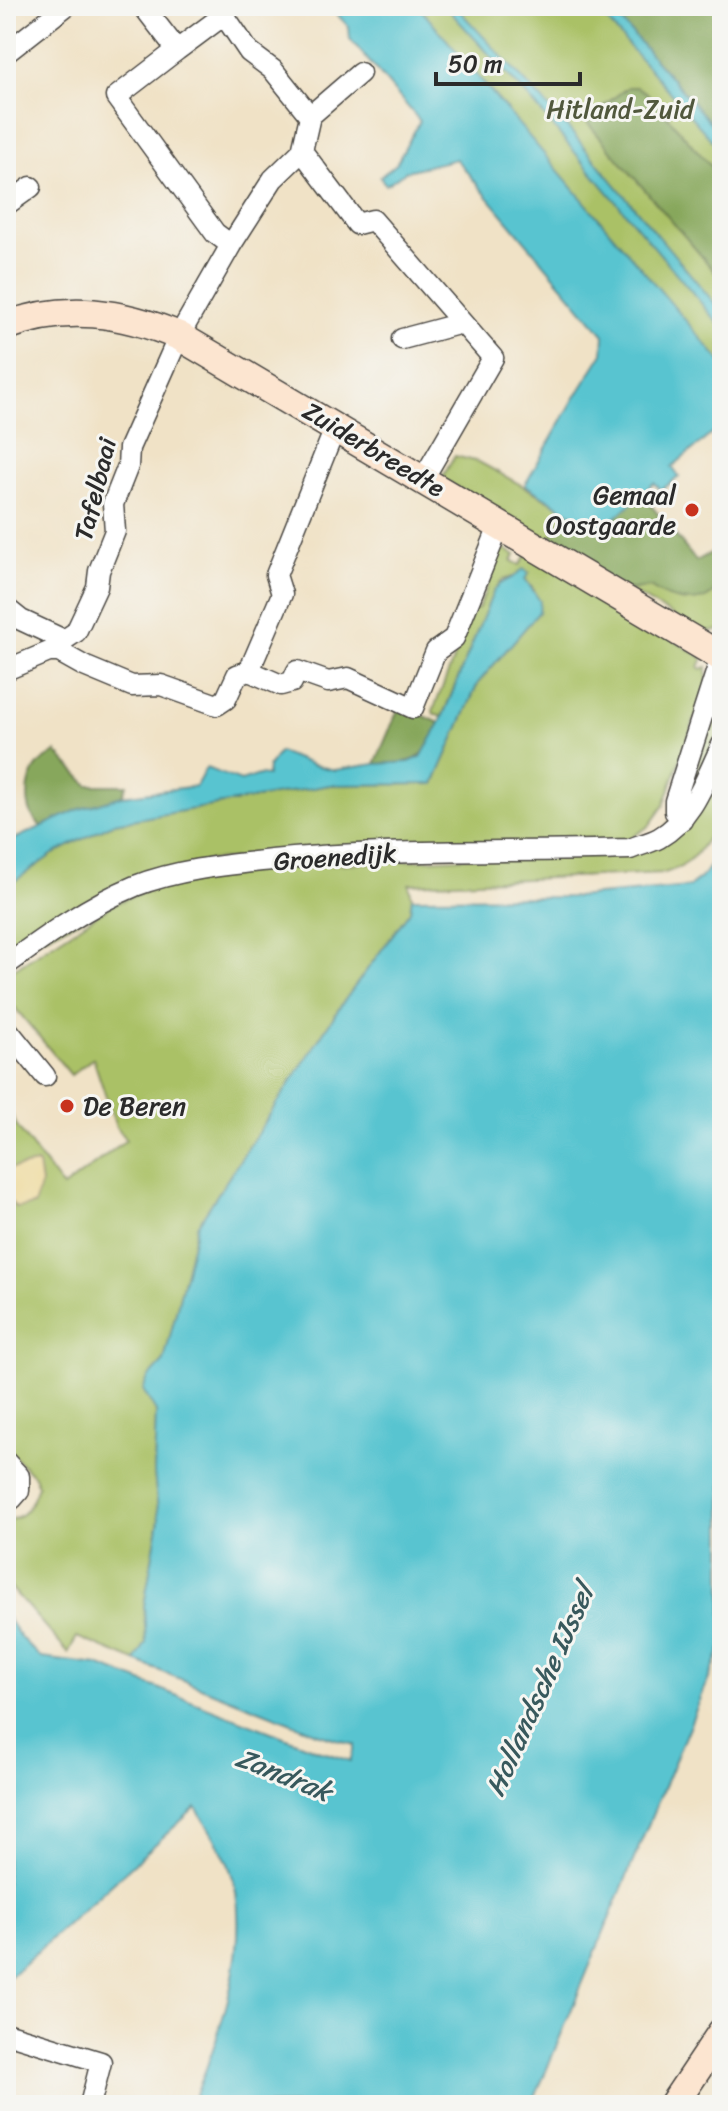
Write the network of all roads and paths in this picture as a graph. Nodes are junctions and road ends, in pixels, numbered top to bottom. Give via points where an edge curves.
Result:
1 (143, 6) edge
2 (58, 9) edge
3 (177, 50) junction
4 (6, 53) edge
5 (360, 73) dead end
6 (310, 116) junction
7 (302, 151) junction
8 (31, 187) dead end
9 (6, 205) edge
10 (231, 245) junction
11 (462, 323) junction
12 (6, 326) edge
13 (179, 336) junction
14 (402, 339) dead end
15 (336, 426) junction
16 (423, 479) junction
17 (500, 524) junction
18 (6, 608) edge
19 (62, 646) junction
20 (721, 655) edge
21 (6, 670) edge
22 (249, 671) junction
23 (722, 745) edge
24 (682, 820) junction
25 (6, 965) edge
26 (6, 1028) edge
27 (45, 1076) dead end
28 (6, 1462) edge
29 (6, 1500) edge
30 (722, 2032) edge
31 (6, 2033) edge
32 (90, 2105) edge
33 (673, 2105) edge

1 - 3 street
2 - 4 street
3 - 6 street via 224,15 249,52 273,70
3 - 10 street via 116,97 215,233
5 - 6 street
6 - 7 street
7 - 10 street, Tafelbaai via 273,179
7 - 11 street via 357,224 373,220
8 - 9 street
10 - 13 street, Tafelbaai
11 - 14 street
11 - 16 street via 493,358
12 - 13 street, Zuiderbreedte via 72,312 104,313
13 - 15 street, Zuiderbreedte
13 - 19 street, Tafelbaai via 129,448 113,504 115,531 97,587 76,632
15 - 16 street, Zuiderbreedte
15 - 22 street via 276,575 282,594
16 - 17 street, Zuiderbreedte
17 - 20 street, Zuiderbreedte
17 - 22 street via 454,638 436,651 413,708 348,678 328,682 297,671 292,682 281,685
18 - 19 street
19 - 21 street
19 - 22 street via 84,666 132,686 161,685 217,705 226,699 237,675
20 - 24 street via 675,801
23 - 24 street, Groenedijk
24 - 25 street, Groenedijk via 660,837 630,849 360,852 168,876 103,901
26 - 27 street
28 - 29 street via 19,1476 19,1491
30 - 33 street
31 - 32 street via 101,2062

